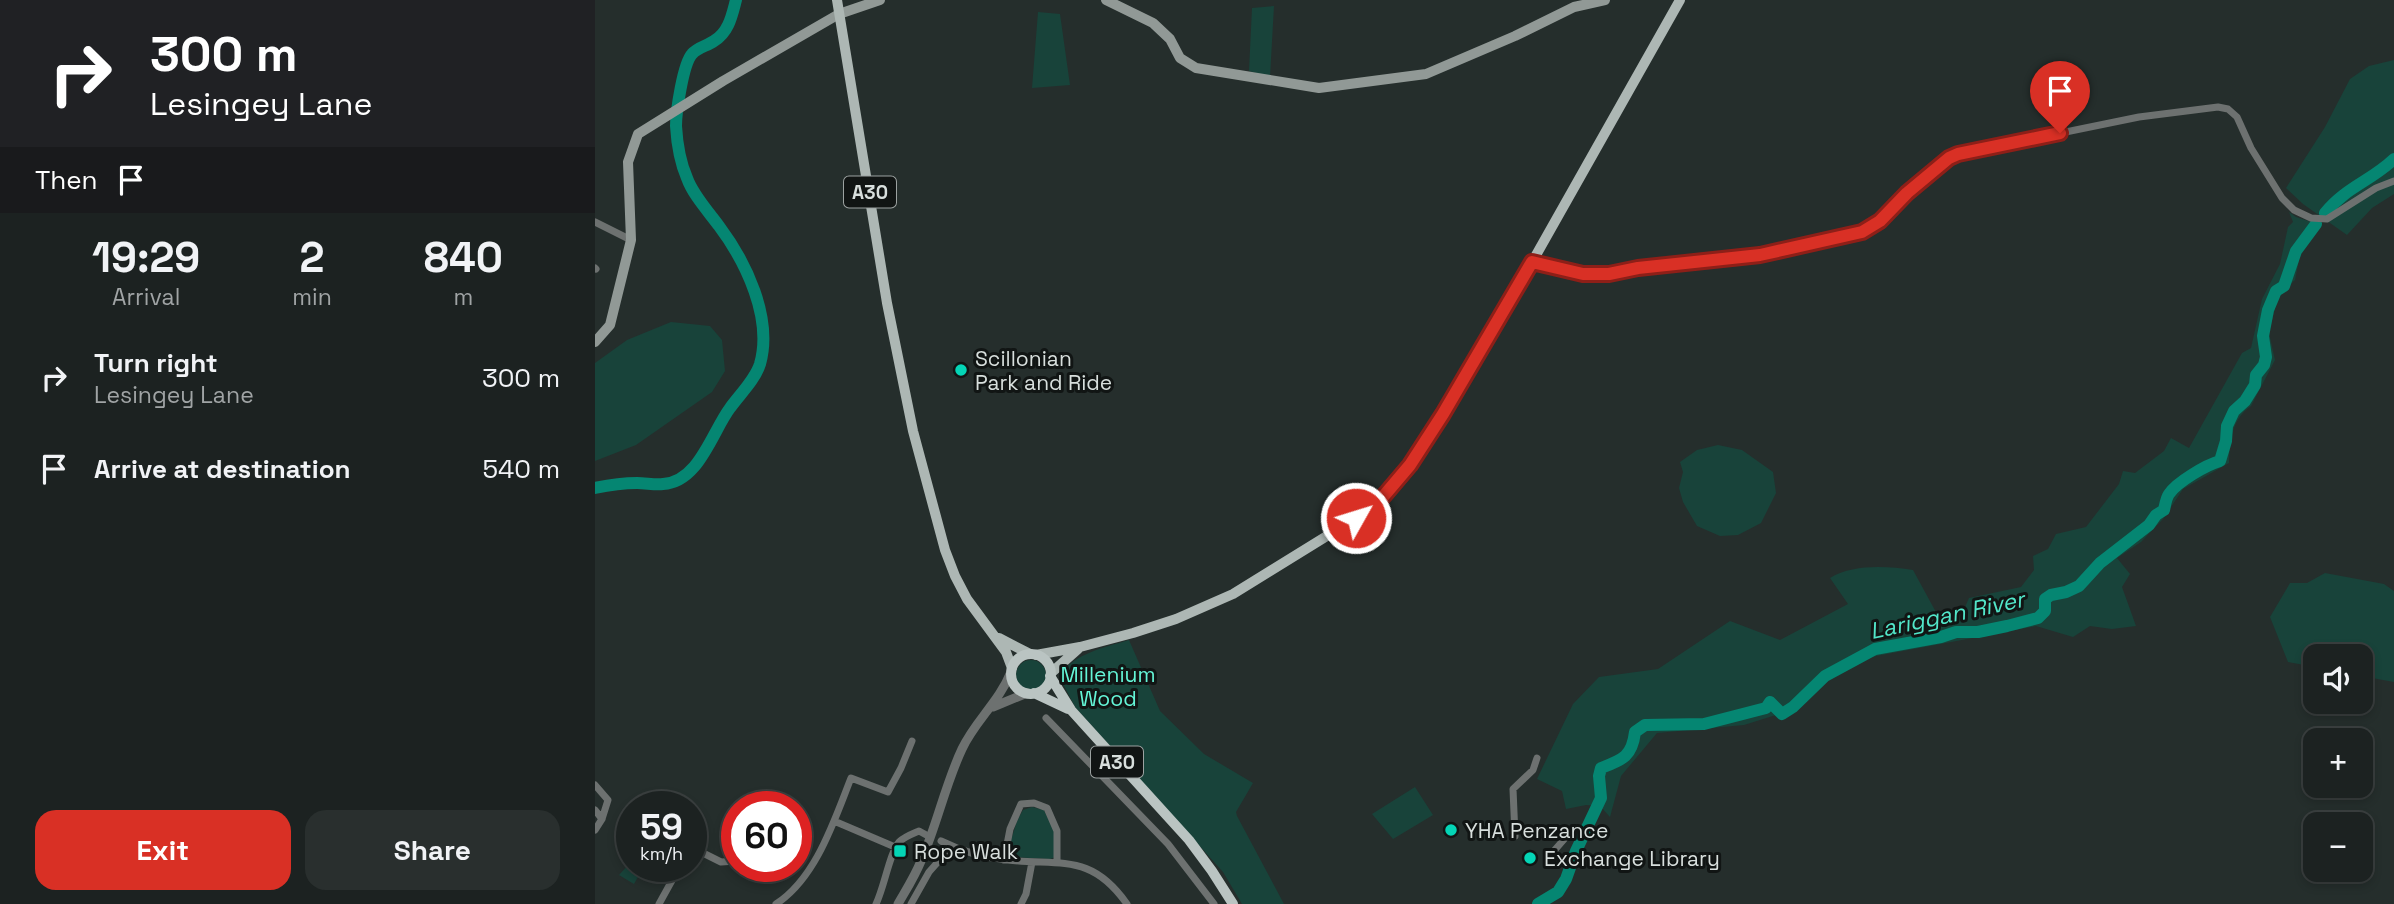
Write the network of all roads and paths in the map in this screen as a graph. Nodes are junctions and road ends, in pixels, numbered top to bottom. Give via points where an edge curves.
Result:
1 (837, 0) edge
2 (880, 0) edge
3 (1106, 0) edge
4 (1605, 0) edge
5 (1681, 0) edge
6 (839, 14) junction
7 (2394, 181) edge
8 (595, 222) edge
9 (631, 240) junction
10 (1532, 262) junction
11 (595, 342) edge
12 (994, 634) junction
13 (1080, 647) junction
14 (1033, 654) junction
15 (1011, 670) junction
16 (1051, 674) junction
17 (1031, 693) junction
18 (992, 708) junction
19 (1071, 710) junction
20 (1046, 718) dead end
21 (912, 741) dead end
22 (1537, 758) dead end
23 (595, 785) edge
24 (595, 810) edge
25 (602, 819) junction
26 (834, 821) junction
27 (1573, 829) dead end
28 (595, 830) edge
29 (1515, 836) dead end
30 (930, 837) junction
31 (940, 841) dead end
32 (952, 846) junction
33 (895, 847) junction
34 (1553, 852) dead end
35 (1004, 860) junction
36 (1057, 861) junction
37 (1032, 862) junction
38 (671, 882) edge
39 (659, 904) edge
40 (776, 904) edge
41 (876, 904) edge
42 (898, 904) edge
43 (911, 904) edge
44 (1021, 904) edge
45 (1127, 904) edge
46 (1214, 904) edge
47 (1233, 904) edge

1 - 6 main road, A30
2 - 6 main road
3 - 4 main road via 1153,23 1170,39 1180,58 1196,68 1319,88 1426,75 1574,7
5 - 10 main road
6 - 9 main road via 638,134 628,162
6 - 12 main road, A30 via 913,431 955,576
7 - 10 street via 2327,219 2311,218 2282,198 2237,117 2218,107 2139,117 1958,154 1862,232 1804,246 1730,260 1595,275
8 - 9 street
9 - 11 main road via 610,325
10 - 13 main road via 1443,414 1382,498 1233,594 1176,619
12 - 14 main road, A30
12 - 15 main road, A30
13 - 14 main road
13 - 16 main road
14 - 15 highway via 1019,658
14 - 16 highway via 1046,661
15 - 17 highway via 1016,687
15 - 18 street
16 - 17 highway via 1047,686
16 - 19 highway, A30
17 - 18 street
17 - 19 highway, A30
18 - 30 street via 963,748
19 - 47 highway, A30 via 1189,840
20 - 46 street via 1168,844
21 - 26 street via 888,792 851,778
22 - 29 street via 1533,771 1513,789
23 - 25 street via 608,800
24 - 25 street
25 - 28 street
26 - 33 street
26 - 40 street via 792,894
27 - 34 street
30 - 33 street via 919,831
30 - 42 street
31 - 32 street
32 - 35 street
32 - 43 street via 929,872
33 - 41 street
35 - 36 street via 1021,804 1034,803 1047,808 1057,831
35 - 37 street
36 - 37 street
36 - 45 street via 1100,874
37 - 44 street
38 - 39 street

